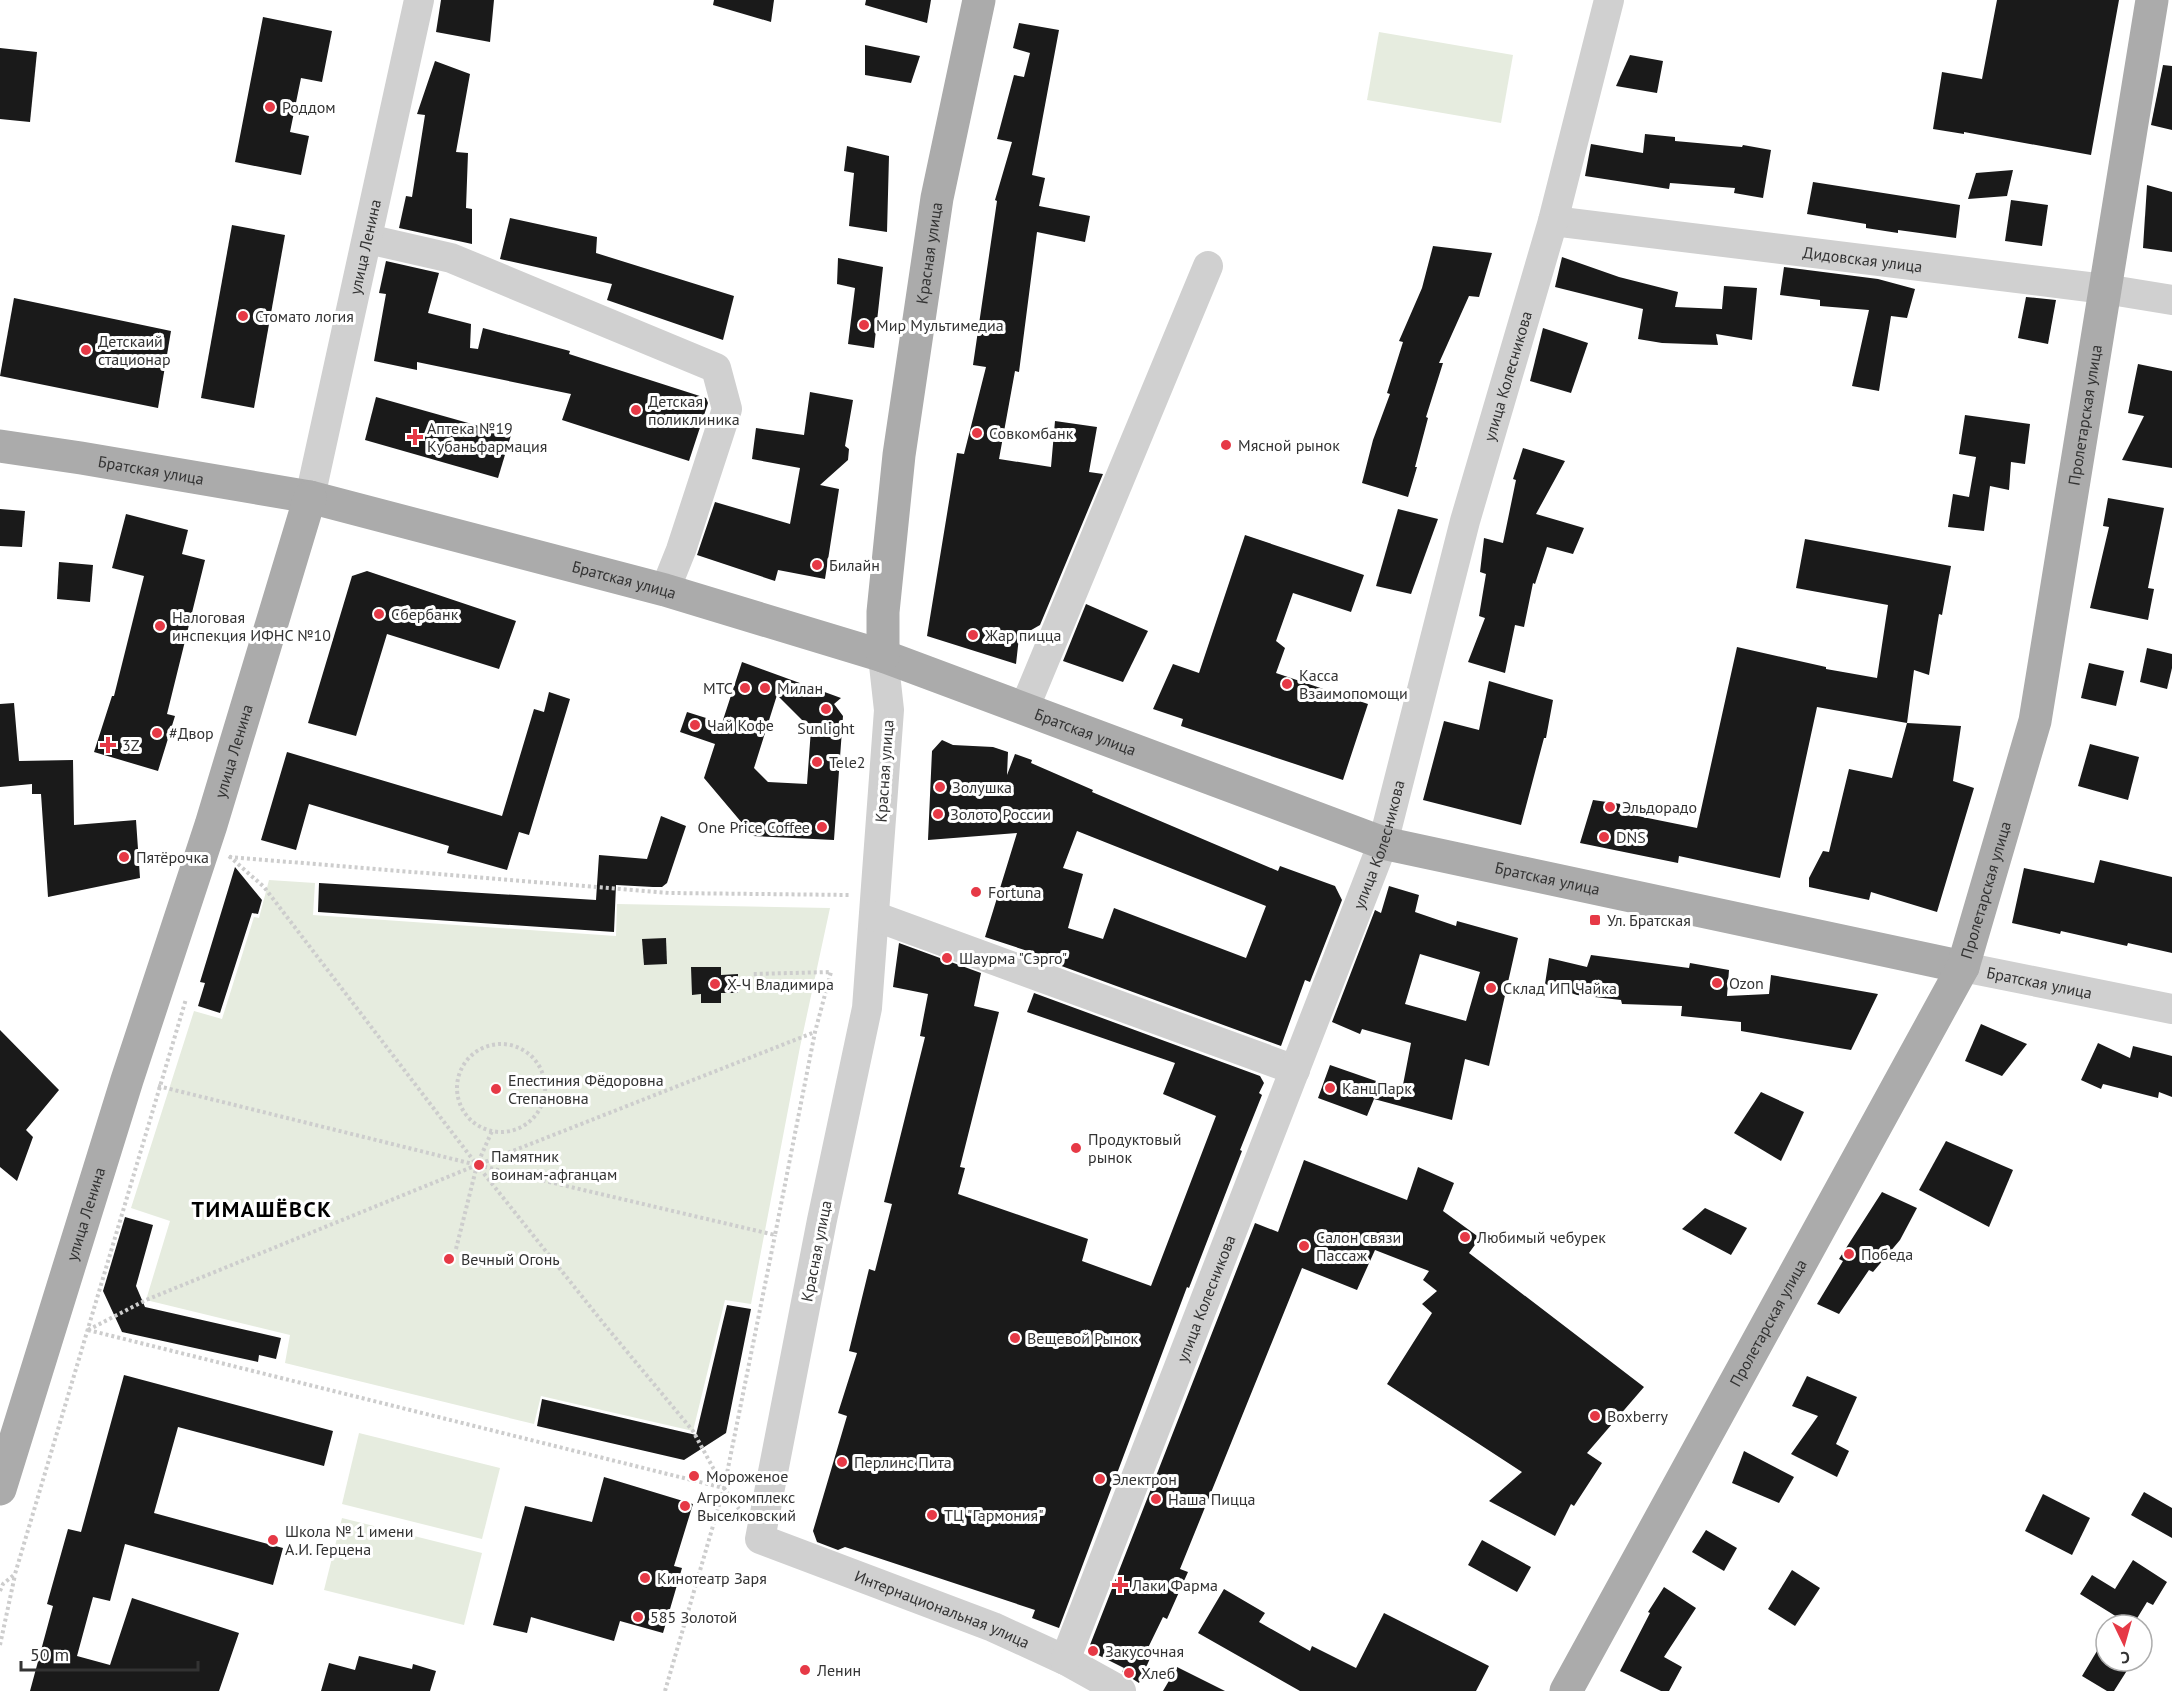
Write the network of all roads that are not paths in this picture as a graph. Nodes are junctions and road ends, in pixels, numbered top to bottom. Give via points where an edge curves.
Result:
1 (419, 0) edge
2 (979, 0) edge
3 (1609, 0) edge
4 (2152, 0) edge
5 (1554, 221) junction
6 (368, 240) junction
7 (1208, 266) dead end
8 (2105, 289) junction
9 (2172, 300) edge
10 (0, 446) edge
11 (310, 497) junction
12 (665, 590) junction
13 (883, 656) junction
14 (1024, 709) junction
15 (1383, 843) junction
16 (875, 906) junction
17 (1963, 967) junction
18 (2172, 1009) edge
19 (1295, 1070) junction
20 (0, 1489) edge
21 (760, 1539) joint
22 (1065, 1660) junction
23 (1121, 1691) edge
24 (1566, 1691) edge

1 - 6 street, улица Ленина
2 - 13 main road, Красная улица via 938,198 901,443 883,612
3 - 5 street, улица Колесникова
4 - 8 main road, Пролетарская улица
5 - 8 street, Дидовская улица
5 - 15 street, улица Колесникова via 1465,521
6 - 11 street, улица Ленина
6 - 12 street via 451,258 716,368 727,409
7 - 14 street
8 - 9 street, Дидовская улица
8 - 17 main road, Пролетарская улица via 2035,721
10 - 11 main road, Братская улица
11 - 12 main road, Братская улица
11 - 20 main road, улица Ленина via 211,825
12 - 13 main road, Братская улица
13 - 14 main road, Братская улица
13 - 16 street, Красная улица via 889,710
14 - 15 main road, Братская улица
15 - 17 main road, Братская улица
15 - 19 street, улица Колесникова
16 - 19 street
16 - 21 street, Красная улица via 867,1008
17 - 18 street, Братская улица
17 - 24 main road, Пролетарская улица
19 - 22 street, улица Колесникова
21 - 22 street, Интернациональная улица via 993,1627
22 - 23 street, Интернациональная улица

